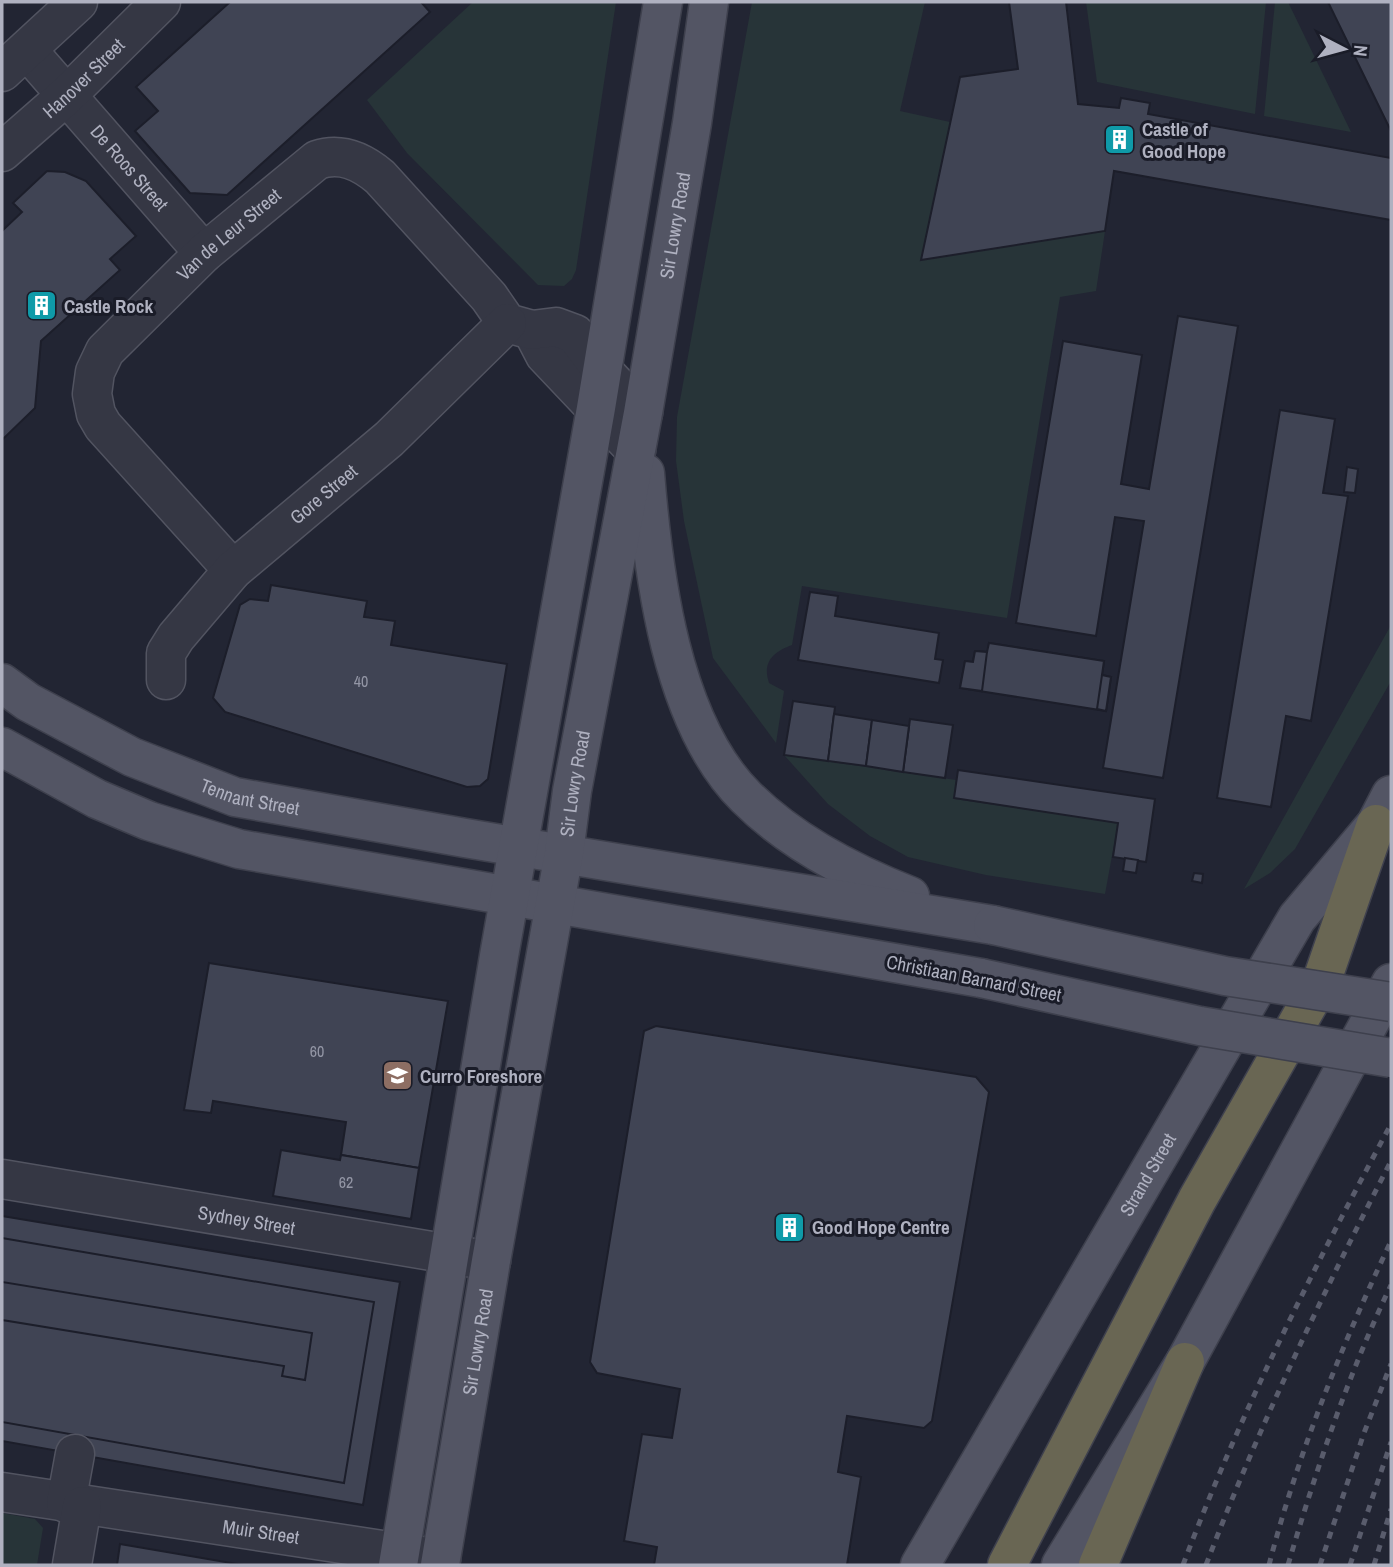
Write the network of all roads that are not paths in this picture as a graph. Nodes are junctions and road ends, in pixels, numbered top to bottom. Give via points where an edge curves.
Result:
1 (78, 2) edge
2 (161, 2) edge
3 (657, 7) edge
4 (708, 14) edge
5 (14, 61) edge
6 (66, 96) junction
7 (2, 152) edge
8 (204, 253) junction
9 (520, 326) junction
10 (601, 370) junction
11 (596, 408) junction
12 (643, 413) junction
13 (636, 451) junction
14 (233, 570) junction
15 (166, 680) dead end
16 (2, 683) edge
17 (543, 708) junction
18 (586, 715) junction
19 (2, 747) edge
20 (1384, 810) edge
21 (519, 846) junction
22 (564, 853) junction
23 (510, 896) junction
24 (555, 904) junction
25 (981, 922) junction
26 (1391, 983) edge
27 (1391, 1002) edge
28 (1391, 1058) edge
29 (2, 1178) edge
30 (450, 1254) junction
31 (491, 1261) junction
32 (1185, 1362) junction
33 (75, 1454) dead end
34 (2, 1492) edge
35 (74, 1505) junction
36 (399, 1559) edge
37 (441, 1562) edge
38 (72, 1565) edge
39 (920, 1565) edge
40 (1007, 1565) edge
41 (1061, 1565) edge
42 (1098, 1565) edge

1 - 5 street
2 - 6 street, Hanover Street
3 - 4 street
3 - 10 main road
4 - 12 main road, Sir Lowry Road
5 - 6 street, De Roos Street
6 - 7 street, Hanover Street
6 - 8 street, De Roos Street
8 - 9 street, Van de Leur Street via 317,160 353,159 380,177
8 - 14 street, Van de Leur Street via 105,351 92,394 103,426
9 - 10 street via 556,327 575,334
9 - 11 street, Van de Leur Street
9 - 14 street, Gore Street
10 - 11 main road
10 - 12 street
11 - 13 street, Van de Leur Street
11 - 17 main road
12 - 13 main road, Sir Lowry Road
12 - 25 main road via 649,528 669,638 689,707 715,757 745,796 787,832 867,877
13 - 18 main road, Sir Lowry Road
14 - 15 street, Gore Street via 166,653
16 - 21 main road, Tennant Street via 132,757 235,797
17 - 18 main road
17 - 21 main road
18 - 22 main road, Sir Lowry Road
19 - 23 main road via 123,810 239,849
20 - 39 main road, Strand Street via 1297,918
20 - 40 highway via 1322,980 1197,1200
21 - 22 main road, Tennant Street
21 - 23 main road
22 - 24 main road, Sir Lowry Road
22 - 25 main road
23 - 24 main road, Christiaan Barnard Street
23 - 30 main road
24 - 28 main road, Christiaan Barnard Street, bridge via 981,978 1200,1026
24 - 31 main road, Sir Lowry Road
25 - 27 main road, bridge via 1225,976
26 - 32 main road
29 - 30 street, Sydney Street
30 - 31 street, Sydney Street
30 - 36 main road
31 - 37 main road, Sir Lowry Road
32 - 41 main road
32 - 42 highway
33 - 35 street
34 - 35 street, Muir Street
35 - 36 street, Muir Street
35 - 38 street
36 - 37 street, Muir Street

